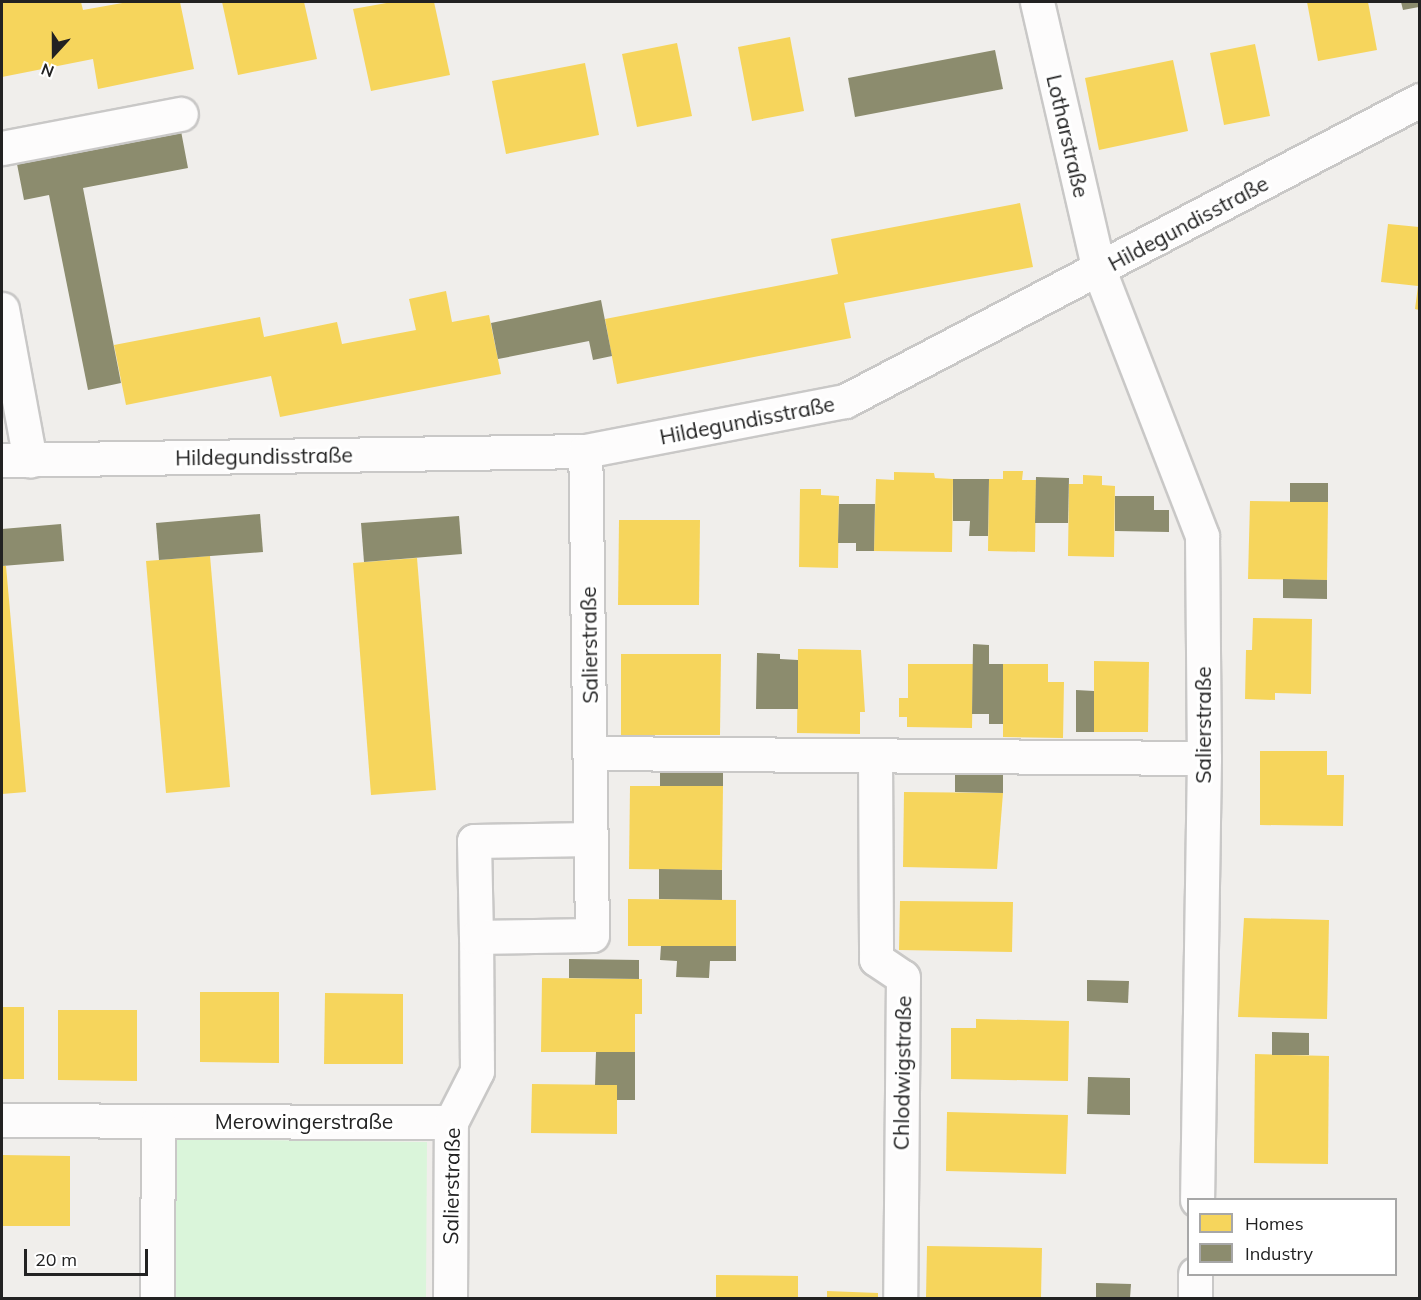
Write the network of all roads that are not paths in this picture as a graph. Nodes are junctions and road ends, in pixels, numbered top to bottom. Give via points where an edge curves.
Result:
1 (1037, 2) edge
2 (1419, 100) edge
3 (180, 114) dead end
4 (2, 148) edge
5 (1099, 270) junction
6 (2, 309) edge
7 (585, 451) junction
8 (16, 460) edge
9 (591, 753) junction
10 (875, 755) junction
11 (1204, 758) junction
12 (591, 839) junction
13 (476, 937) junction
14 (2, 1120) edge
15 (158, 1121) junction
16 (451, 1122) junction
17 (1197, 1198) edge
18 (1195, 1276) edge
19 (157, 1299) edge
20 (450, 1299) edge
21 (900, 1299) edge
22 (1195, 1299) edge

1 - 5 street, Lotharstraße
2 - 5 street, Hildegundisstraße
3 - 4 street
5 - 7 street, Hildegundisstraße via 845,401
5 - 11 street, Salierstraße via 1202,536
6 - 8 street
7 - 8 street, Hildegundisstraße
7 - 9 street, Salierstraße
9 - 10 street
9 - 12 street, Salierstraße
10 - 11 street
10 - 21 street, Chlodwigstraße via 876,959 903,977
11 - 17 street, Salierstraße
12 - 13 street, Salierstraße via 592,935
12 - 13 street, Salierstraße via 474,841
13 - 16 street, Salierstraße via 477,1071
14 - 15 street, Merowingerstraße
15 - 16 street, Merowingerstraße
15 - 19 street
16 - 20 street, Salierstraße
18 - 22 street

